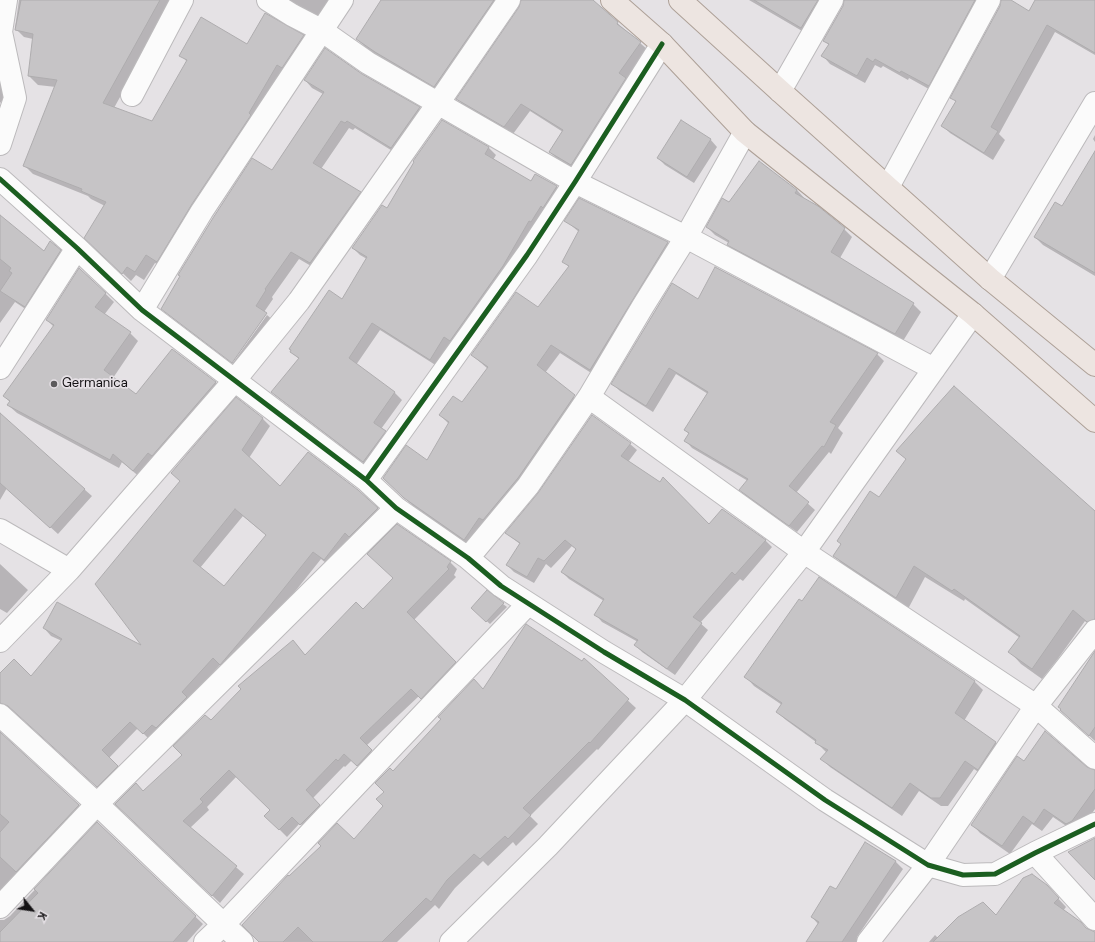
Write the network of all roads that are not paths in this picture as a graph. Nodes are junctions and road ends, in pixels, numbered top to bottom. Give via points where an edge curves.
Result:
1 (6, 0) edge
2 (182, 0) edge
3 (268, 0) edge
4 (342, 0) edge
5 (509, 0) edge
6 (612, 0) edge
7 (832, 0) edge
8 (989, 0) edge
9 (685, 2) edge
10 (321, 30) junction
11 (662, 44) junction
12 (780, 91) junction
13 (132, 95) dead end
14 (439, 102) junction
15 (1095, 103) edge
16 (745, 132) junction
17 (0, 144) edge
18 (0, 179) edge
19 (575, 182) junction
20 (888, 187) junction
21 (686, 237) junction
22 (77, 248) junction
23 (990, 279) junction
24 (142, 310) junction
25 (973, 314) junction
26 (1095, 365) edge
27 (0, 368) edge
28 (934, 369) junction
29 (234, 381) junction
30 (589, 397) junction
31 (1095, 421) edge
32 (366, 480) junction
33 (396, 508) junction
34 (0, 530) edge
35 (804, 552) junction
36 (468, 558) junction
37 (69, 570) junction
38 (528, 604) junction
39 (1095, 631) edge
40 (0, 641) edge
41 (685, 700) junction
42 (1036, 706) junction
43 (0, 715) edge
44 (1095, 758) edge
45 (97, 804) junction
46 (1095, 824) edge
47 (1035, 853) junction
48 (928, 865) junction
49 (0, 907) edge
50 (1095, 919) edge
51 (224, 924) junction
52 (205, 942) edge
53 (242, 942) edge
54 (451, 942) edge
55 (868, 942) edge

1 - 17 street via 1,32 15,98
2 - 13 street
3 - 10 street
4 - 10 street
5 - 14 street
6 - 11 main road
7 - 12 street
8 - 20 street
9 - 12 main road
10 - 14 street via 368,63
10 - 24 street via 202,211
11 - 16 main road
11 - 19 street
12 - 20 main road
14 - 19 street
14 - 29 street via 299,301
15 - 23 street
16 - 21 street
16 - 25 main road
18 - 22 street
19 - 21 street
19 - 32 street via 527,255
20 - 23 main road
21 - 28 street
21 - 30 street
22 - 24 street
22 - 27 street
23 - 26 main road
24 - 29 street
25 - 28 street
25 - 31 main road
28 - 35 street
29 - 32 street
29 - 37 street
30 - 35 street
30 - 36 street via 528,486
32 - 33 street
33 - 36 street
33 - 45 street
34 - 37 street
35 - 41 street
35 - 42 street
36 - 38 street via 501,586
37 - 40 street
38 - 41 street
38 - 51 street
39 - 42 street
41 - 48 street via 825,800
41 - 54 street via 548,846
42 - 44 street
42 - 48 street
43 - 45 street
45 - 49 street
45 - 51 street
46 - 47 street
47 - 48 street via 995,874 963,875
47 - 50 street
48 - 55 street
51 - 52 street
51 - 53 street

